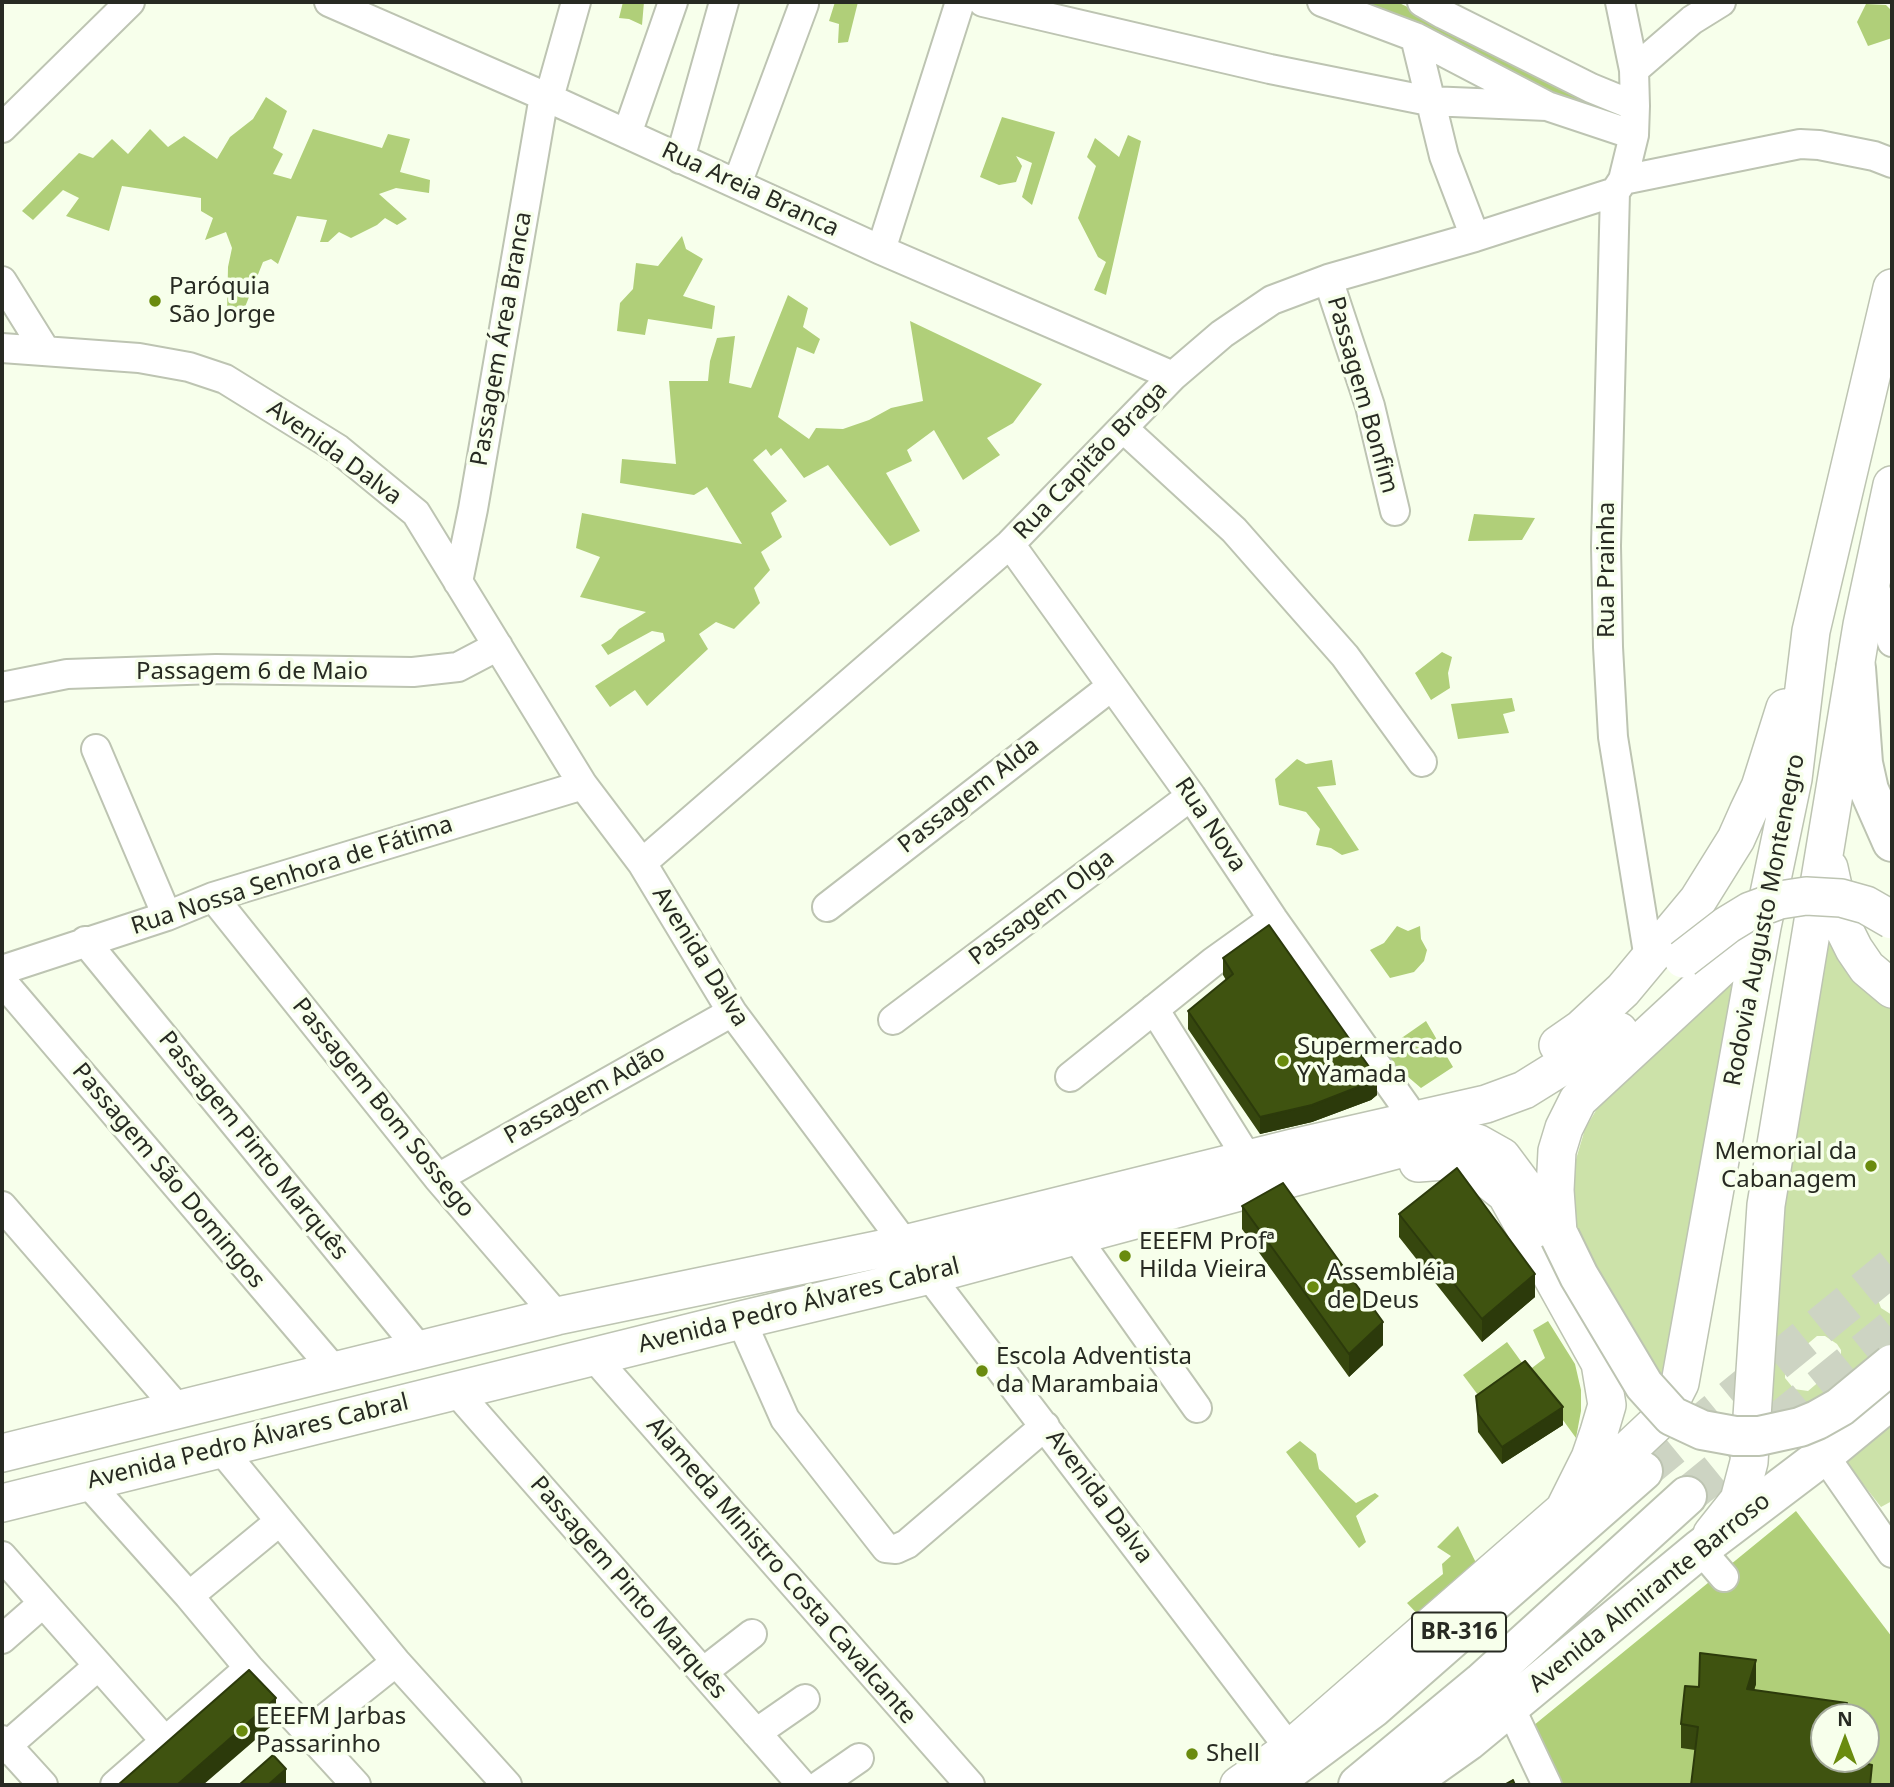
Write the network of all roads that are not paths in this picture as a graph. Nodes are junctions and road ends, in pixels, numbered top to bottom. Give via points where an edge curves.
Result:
1 (130, 2) edge
2 (329, 2) edge
3 (576, 2) edge
4 (673, 2) edge
5 (724, 2) edge
6 (960, 2) edge
7 (983, 2) edge
8 (1322, 2) edge
9 (1422, 2) edge
10 (1620, 2) edge
11 (1721, 2) edge
12 (804, 4) dead end
13 (1415, 37) junction
14 (1634, 70) junction
15 (546, 97) junction
16 (1429, 101) junction
17 (1547, 106) junction
18 (1635, 106) junction
19 (2, 128) edge
20 (627, 134) junction
21 (1634, 135) junction
22 (680, 159) junction
23 (1892, 163) edge
24 (737, 184) junction
25 (1619, 186) junction
26 (1475, 237) junction
27 (881, 250) junction
28 (1328, 279) junction
29 (2, 281) edge
30 (1892, 288) edge
31 (2, 348) edge
32 (45, 350) junction
33 (1173, 376) junction
34 (1124, 429) junction
35 (1892, 485) edge
36 (1395, 511) dead end
37 (1010, 544) junction
38 (1871, 574) junction
39 (458, 582) junction
40 (1811, 631) junction
41 (1892, 642) edge
42 (498, 646) junction
43 (1856, 667) junction
44 (1112, 686) junction
45 (2, 687) edge
46 (96, 748) dead end
47 (1422, 762) dead end
48 (583, 785) junction
49 (1191, 796) junction
50 (1826, 839) junction
51 (1892, 842) edge
52 (642, 863) junction
53 (213, 897) junction
54 (827, 907) dead end
55 (167, 916) junction
56 (1273, 919) junction
57 (1892, 920) edge
58 (1762, 927) junction
59 (85, 941) junction
60 (1666, 959) junction
61 (2, 970) edge
62 (2, 981) edge
63 (1892, 989) edge
64 (1154, 1009) junction
65 (732, 1012) junction
66 (893, 1020) dead end
67 (1619, 1031) junction
68 (1070, 1077) dead end
69 (1406, 1107) junction
70 (1293, 1147) junction
71 (1248, 1159) junction
72 (438, 1178) junction
73 (2, 1206) edge
74 (1194, 1206) junction
75 (1559, 1234) junction
76 (1075, 1236) junction
77 (905, 1244) junction
78 (930, 1275) junction
79 (556, 1316) junction
80 (741, 1320) junction
81 (421, 1351) junction
82 (593, 1356) junction
83 (1892, 1364) edge
84 (335, 1371) junction
85 (455, 1391) junction
86 (1892, 1399) edge
87 (1197, 1408) dead end
88 (179, 1410) junction
89 (1045, 1426) junction
90 (221, 1449) junction
91 (2, 1453) edge
92 (1824, 1455) junction
93 (1643, 1471) tunnel mouth
94 (88, 1483) junction
95 (1688, 1496) tunnel mouth
96 (2, 1503) edge
97 (1564, 1510) junction
98 (280, 1521) junction
99 (1892, 1553) edge
100 (2, 1556) edge
101 (1712, 1563) junction
102 (189, 1596) junction
103 (42, 1604) junction
104 (752, 1634) dead end
105 (2, 1639) edge
106 (396, 1662) junction
107 (97, 1667) junction
108 (249, 1668) junction
109 (703, 1672) junction
110 (805, 1699) dead end
111 (1510, 1707) junction
112 (308, 1732) junction
113 (756, 1733) junction
114 (166, 1742) junction
115 (3, 1745) edge
116 (1290, 1749) junction
117 (859, 1758) dead end
118 (43, 1785) edge
119 (115, 1785) edge
120 (356, 1785) edge
121 (507, 1785) edge
122 (802, 1785) edge
123 (820, 1785) edge
124 (970, 1785) edge
125 (1238, 1785) edge
126 (1270, 1785) edge
127 (1358, 1785) edge
128 (1406, 1785) edge
129 (1548, 1785) edge

1 - 19 street
2 - 15 street, Rua Areia Branca
3 - 15 street, Passagem Área Branca
4 - 20 street
5 - 22 street
6 - 27 street
7 - 16 street
8 - 13 street
9 - 18 street
10 - 14 street, Rua Prainha
11 - 14 street via 1692,20
12 - 24 street
13 - 16 street
13 - 17 street
14 - 18 street, Rua Prainha
15 - 20 street, Rua Areia Branca
15 - 39 street, Passagem Área Branca
16 - 17 street
16 - 26 street
17 - 21 street
18 - 21 street, Rua Prainha
20 - 22 street, Rua Areia Branca
21 - 25 street, Rua Prainha
22 - 24 street, Rua Areia Branca
23 - 25 street, Rua Capitão Braga via 1800,144
24 - 27 street, Rua Areia Branca
25 - 26 street, Rua Capitão Braga
25 - 60 street, Rua Prainha via 1606,546 1613,737
26 - 28 street, Rua Capitão Braga
27 - 33 street, Rua Areia Branca
28 - 33 street, Rua Capitão Braga via 1272,300
28 - 36 street, Passagem Bonfim via 1370,406
29 - 32 street
30 - 40 main road, Rodovia Augusto Montenegro
31 - 32 street, Avenida Dalva
32 - 39 street, Avenida Dalva via 139,358 225,379 338,449 416,513
33 - 34 street, Rua Capitão Braga
34 - 37 street, Rua Capitão Braga
34 - 47 street via 1234,530 1345,656
35 - 38 main road, Rodovia Augusto Montenegro
37 - 44 street, Rua Nova
37 - 52 street, Rua Capitão Braga
38 - 41 street
38 - 43 main road, Rodovia Augusto Montenegro
39 - 42 street, Avenida Dalva
40 - 58 main road, Rodovia Augusto Montenegro via 1793,779
40 - 60 main road via 1760,787 1736,839
42 - 45 street, Passagem 6 de Maio via 458,667 413,673 216,670 80,674
42 - 48 street, Avenida Dalva
43 - 50 main road, Rodovia Augusto Montenegro
43 - 51 highway via 1863,763 1869,790
44 - 49 street, Rua Nova
44 - 54 street, Passagem Alda
46 - 55 street
48 - 52 street, Avenida Dalva
48 - 53 street, Rua Nossa Senhora de Fátima
49 - 56 street, Rua Nova
49 - 66 street, Passagem Olga
50 - 63 main road via 1841,923 1867,968
50 - 101 main road, Rodovia Augusto Montenegro via 1766,1205 1749,1462 1739,1500
52 - 65 street, Avenida Dalva
53 - 55 street, Rua Nossa Senhora de Fátima
53 - 72 street, Passagem Bom Sossego
55 - 59 street, Rua Nossa Senhora de Fátima
56 - 64 street
56 - 69 street, Rua Nova
57 - 60 main road, bridge via 1841,898 1780,900 1750,911
58 - 75 main road via 1578,1100 1557,1152
58 - 97 main road, Rodovia Augusto Montenegro via 1681,1382 1662,1419
59 - 61 street, Rua Nossa Senhora de Fátima
59 - 81 street, Passagem Pinto Marquês
60 - 67 main road
60 - 69 main road via 1581,1029 1532,1060
62 - 84 street, Passagem São Domingos
64 - 68 street
64 - 71 street
65 - 72 street, Passagem Adão
65 - 77 street, Avenida Dalva
67 - 70 main road via 1524,1090 1486,1104
67 - 75 main road via 1580,1075 1548,1131 1544,1185
69 - 70 main road
70 - 71 main road, Avenida Pedro Álvares Cabral
71 - 77 main road, Avenida Pedro Álvares Cabral
72 - 79 street, Passagem Bom Sossego
73 - 88 street
74 - 75 main road, Avenida Pedro Álvares Cabral via 1416,1144 1451,1141 1477,1143 1502,1157
74 - 76 main road, Avenida Pedro Álvares Cabral
74 - 97 main road via 1236,1206 1426,1161 1445,1161 1482,1175 1506,1194 1589,1340 1605,1385 1607,1405 1599,1432
75 - 83 highway, bridge via 1644,1385 1672,1416 1702,1430 1759,1436 1800,1427 1840,1407
76 - 78 main road, Avenida Pedro Álvares Cabral
76 - 87 street
77 - 78 street, Avenida Dalva
77 - 79 main road, Avenida Pedro Álvares Cabral
78 - 80 main road, Avenida Pedro Álvares Cabral
78 - 89 street, Avenida Dalva
79 - 81 main road, Avenida Pedro Álvares Cabral
80 - 82 main road, Avenida Pedro Álvares Cabral
80 - 89 street via 785,1419 886,1548 908,1544
81 - 84 main road, Avenida Pedro Álvares Cabral
82 - 85 main road, Avenida Pedro Álvares Cabral
82 - 124 street, Alameda Ministro Costa Cavalcante
84 - 88 main road, Avenida Pedro Álvares Cabral
85 - 90 main road, Avenida Pedro Álvares Cabral
85 - 109 street, Passagem Pinto Marquês
86 - 92 highway, Avenida Almirante Barroso
88 - 91 main road, Avenida Pedro Álvares Cabral
89 - 116 street, Avenida Dalva
90 - 94 main road, Avenida Pedro Álvares Cabral
90 - 98 street
92 - 99 street
92 - 101 highway, Avenida Almirante Barroso
93 - 126 highway, BR-316 via 1373,1708
94 - 96 main road, Avenida Pedro Álvares Cabral
94 - 102 street
95 - 127 highway, Avenida Almirante Barroso / BR-316 via 1481,1682
97 - 116 main road, Rodovia Augusto Montenegro
98 - 102 street
98 - 106 street
100 - 103 street
101 - 111 highway, Avenida Almirante Barroso
102 - 108 street
103 - 105 street
103 - 107 street
104 - 109 street
106 - 112 street
106 - 121 street
107 - 114 street
107 - 115 street
108 - 112 street
108 - 114 street
109 - 113 street, Passagem Pinto Marquês
110 - 113 street
111 - 128 highway, Avenida Almirante Barroso
111 - 129 street
112 - 120 street
113 - 122 street, Passagem Pinto Marquês
114 - 119 street
115 - 118 street
116 - 125 main road, Rodovia Augusto Montenegro
117 - 123 street

